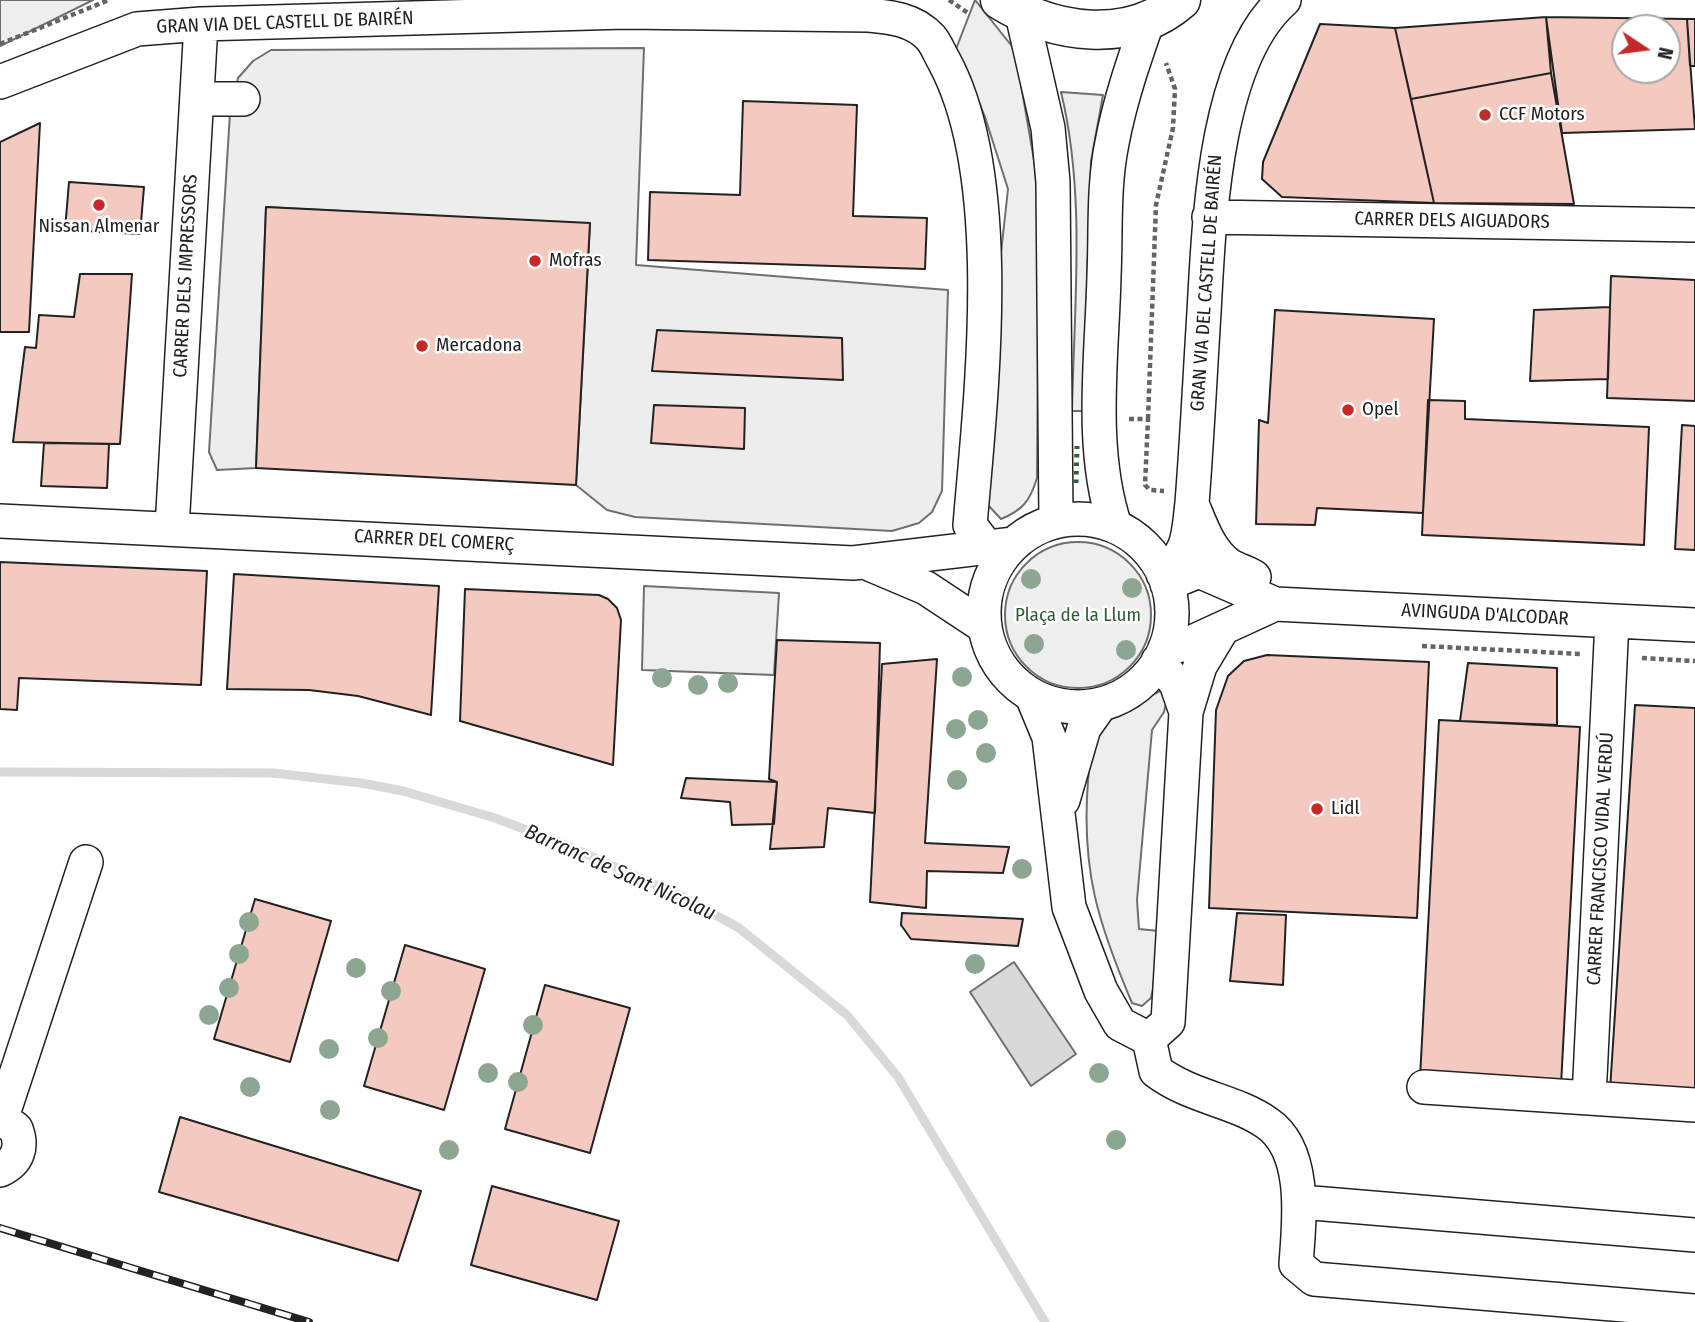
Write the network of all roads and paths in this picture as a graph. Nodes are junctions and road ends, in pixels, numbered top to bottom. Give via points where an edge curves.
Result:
1 (109, 0) edge
2 (1181, 0) edge
3 (1284, 0) edge
4 (1011, 7) edge
5 (1148, 20) junction
6 (201, 24) junction
7 (0, 44) edge
8 (1164, 57) dead end
9 (0, 82) edge
10 (197, 99) junction
11 (243, 99) dead end
12 (1209, 217) junction
13 (1695, 225) edge
14 (1148, 419) dead end
15 (1192, 503) junction
16 (0, 521) edge
17 (1056, 521) junction
18 (1115, 526) junction
19 (172, 528) junction
20 (1000, 545) junction
21 (867, 563) junction
22 (1165, 579) junction
23 (1275, 604) junction
24 (1612, 621) junction
25 (1695, 625) edge
26 (985, 627) junction
27 (1221, 631) junction
28 (1162, 655) junction
29 (1032, 696) junction
30 (1101, 704) junction
31 (1186, 712) junction
32 (1060, 813) junction
33 (86, 862) dead end
34 (1149, 1039) junction
35 (1424, 1087) dead end
36 (1589, 1098) junction
37 (1695, 1105) edge
38 (1, 1117) edge
39 (0, 1170) edge
40 (1301, 1202) junction
41 (1695, 1235) edge
42 (1695, 1311) edge

1 - 7 path
2 - 5 main road
3 - 12 street, GRAN VIA DEL CASTELL DE BAIRÉN via 1266,15 1243,62 1217,150
4 - 5 main road via 1052,26 1084,31 1117,29
4 - 17 street via 1048,128 1053,181
5 - 18 street via 1123,93 1111,146 1107,197 1101,438 1104,492
6 - 9 street, GRAN VIA DEL CASTELL DE BAIRÉN via 137,29
6 - 10 street, CARRER DELS IMPRESSORS
6 - 20 street, GRAN VIA DEL CASTELL DE BAIRÉN via 625,12 868,15 901,18 921,31 931,38 952,77 970,126 982,223 984,321 970,525
8 - 14 path via 1175,89 1173,128 1156,205
10 - 11 street
10 - 19 street, CARRER DELS IMPRESSORS
12 - 13 street, CARRER DELS AIGUADORS
12 - 15 street, GRAN VIA DEL CASTELL DE BAIRÉN
15 - 22 street, GRAN VIA DEL CASTELL DE BAIRÉN via 1186,549
15 - 23 street via 1216,551 1228,564 1253,576
16 - 19 street, CARRER DEL COMERÇ
17 - 18 street via 1086,519
17 - 20 street
18 - 22 street via 1143,545
19 - 21 street, CARRER DEL COMERÇ
20 - 21 street, CARRER DEL COMERÇ
20 - 26 street via 986,591
21 - 26 street, CARRER DEL COMERÇ via 926,588
22 - 23 street, AVINGUDA D'ALCODAR via 1199,571
22 - 28 street via 1172,616
23 - 24 street, AVINGUDA D'ALCODAR
23 - 27 street, AVINGUDA D'ALCODAR
24 - 25 street, AVINGUDA D'ALCODAR
24 - 36 street, CARRER FRANCISCO VIDAL VERDÚ
26 - 29 street via 992,652 1006,674
27 - 28 street, AVINGUDA D'ALCODAR
27 - 31 street via 1200,666
28 - 30 street via 1134,688
28 - 31 street
29 - 30 street via 1066,706
29 - 32 street via 1049,737
30 - 32 street via 1084,728
31 - 34 street via 1168,1022
32 - 34 street via 1069,907 1082,945 1120,1024
33 - 38 street
34 - 40 street via 1156,1071 1176,1086 1268,1124 1291,1162
35 - 36 street
36 - 37 street
38 - 39 street via 16,1129 20,1147 11,1163
40 - 41 street
40 - 42 street via 1296,1264 1314,1279

